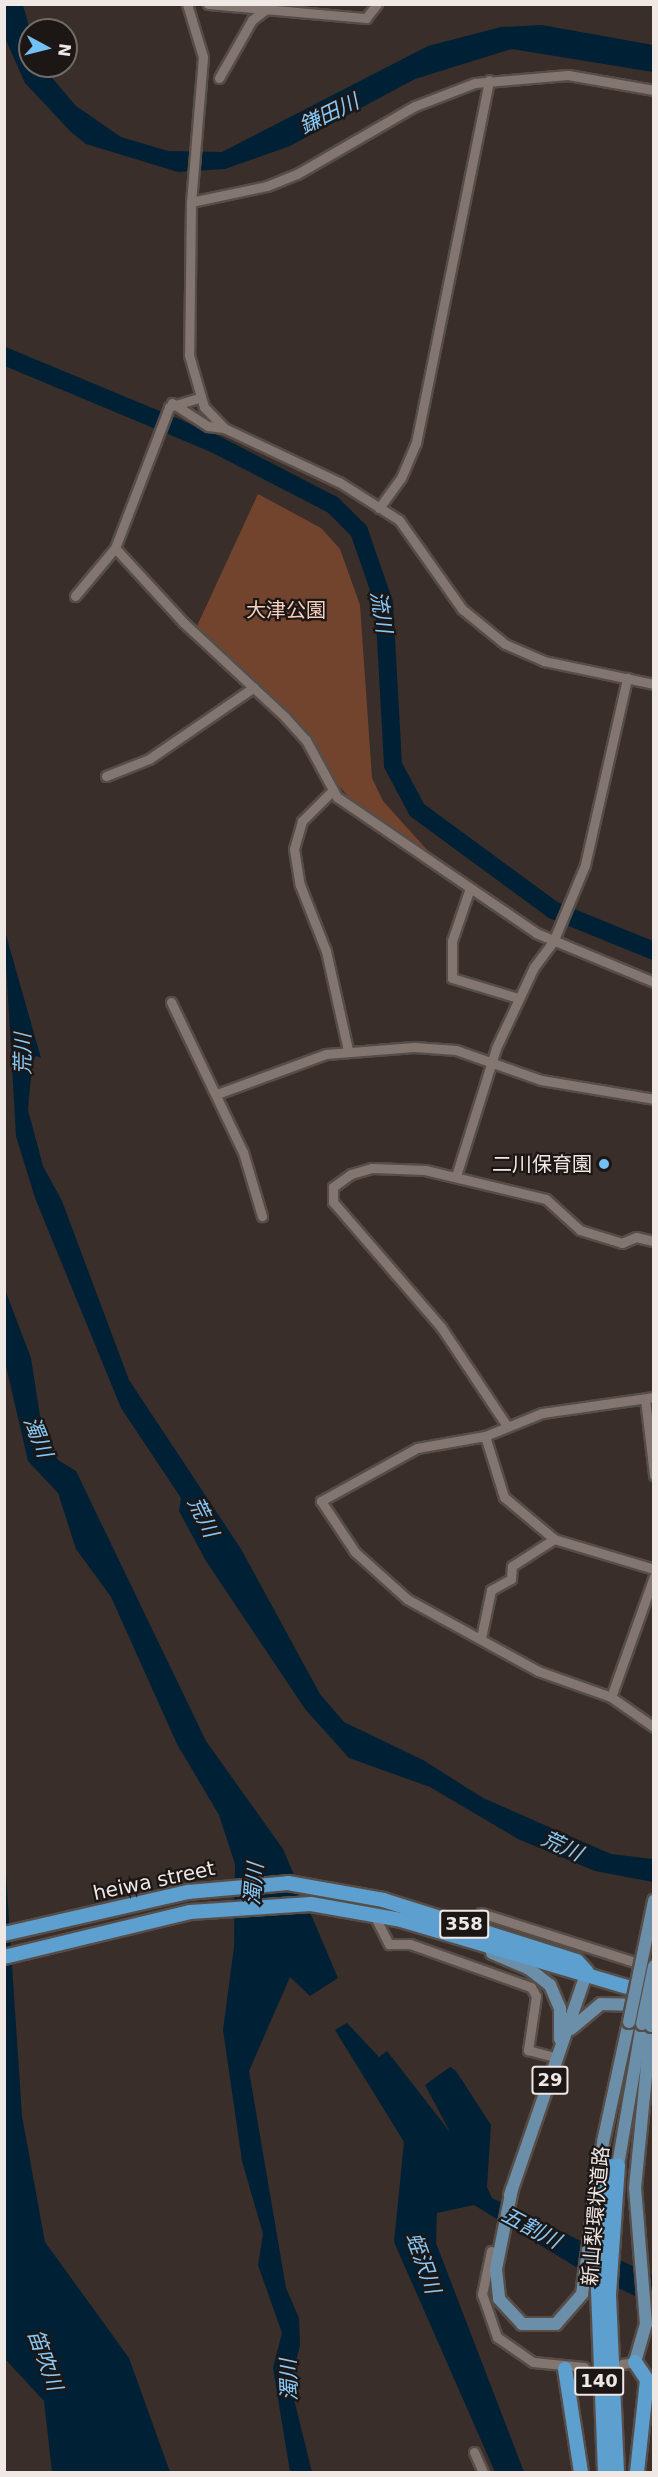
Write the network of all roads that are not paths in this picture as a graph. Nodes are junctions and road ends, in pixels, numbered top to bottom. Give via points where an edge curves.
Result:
1 (208, 4) edge
2 (377, 4) edge
3 (190, 5) edge
4 (292, 8) edge
5 (265, 10) junction
6 (219, 78) dead end
7 (489, 80) junction
8 (654, 90) edge
9 (191, 202) junction
10 (199, 398) junction
11 (172, 403) junction
12 (224, 428) junction
13 (379, 507) junction
14 (115, 548) junction
15 (75, 596) dead end
16 (627, 678) junction
17 (654, 684) edge
18 (254, 687) junction
19 (106, 776) dead end
20 (333, 790) junction
21 (470, 888) junction
22 (552, 942) junction
23 (654, 982) edge
24 (518, 998) junction
25 (171, 1002) dead end
26 (348, 1050) junction
27 (492, 1059) junction
28 (218, 1095) junction
29 (654, 1099) edge
30 (456, 1176) junction
31 (262, 1216) dead end
32 (654, 1240) edge
33 (649, 1398) edge
34 (507, 1426) junction
35 (485, 1436) junction
36 (654, 1475) edge
37 (554, 1539) junction
38 (654, 1569) edge
39 (654, 1576) edge
40 (481, 1638) junction
41 (611, 1696) junction
42 (654, 1727) edge
43 (654, 1901) edge
44 (373, 1914) junction
45 (475, 1928) junction
46 (431, 1929) junction
47 (4, 1934) edge
48 (4, 1957) edge
49 (654, 1967) edge
50 (587, 1972) junction
51 (654, 1995) edge
52 (654, 2006) edge
53 (641, 2024) junction
54 (557, 2058) junction
55 (613, 2164) joint
56 (500, 2232) junction
57 (600, 2240) junction
58 (491, 2251) joint
59 (603, 2292) junction
60 (628, 2363) joint
61 (584, 2367) dead end
62 (565, 2369) junction
63 (474, 2452) dead end
64 (483, 2472) edge
65 (581, 2472) edge
66 (605, 2472) edge
67 (617, 2472) edge
68 (637, 2472) edge

1 - 5 street
2 - 4 street via 366,18
3 - 9 street via 203,57
4 - 5 street
5 - 6 street via 252,20
7 - 8 street via 568,75
7 - 9 street via 424,102 267,186
7 - 13 street via 416,442 401,478
9 - 10 street via 189,355
10 - 11 street
10 - 12 street
11 - 12 street via 208,426
11 - 14 street via 154,438
12 - 13 street via 339,482
13 - 16 street via 412,535 462,609 505,644 544,661
14 - 15 street
14 - 18 street via 184,623
16 - 17 street
16 - 22 street via 596,829
18 - 19 street via 149,759
18 - 20 street via 306,740
20 - 21 street
20 - 26 street via 302,822 294,849 300,885 326,951
21 - 22 street
21 - 24 street via 452,941 452,978
22 - 23 street
22 - 24 street
24 - 27 street
25 - 28 street
26 - 27 street via 433,1048
26 - 28 street via 297,1061
27 - 29 street via 541,1080
27 - 30 street
28 - 31 street via 243,1152
30 - 32 street via 546,1199 580,1230 622,1243 636,1237
30 - 34 street via 372,1168 342,1179 330,1194 364,1241 401,1277 441,1327
33 - 34 street via 542,1413
33 - 36 street
34 - 35 street
35 - 37 street via 504,1497
35 - 40 street via 417,1448 321,1501 377,1576
37 - 38 street
37 - 40 street via 512,1566 511,1579 491,1590
39 - 41 street
40 - 41 street via 538,1671
41 - 42 street
43 - 53 main road, 29, bridge
44 - 46 highway, heiwa street / 358
44 - 48 highway, heiwa street / 358 via 353,1909 248,1904 138,1923
44 - 54 street via 388,1944 410,1944 531,1987 536,1996 528,2050
45 - 47 highway, heiwa street / 358 via 336,1888 245,1884
45 - 49 street via 481,1913
45 - 50 highway, heiwa street / 358 via 577,1961
46 - 50 highway, heiwa street / 358 via 573,1973
46 - 54 main road via 544,1978 560,2009
49 - 53 main road, 29, bridge
50 - 51 highway, heiwa street / 358
50 - 54 main road, 29
52 - 53 main road, bridge
52 - 54 main road via 616,2002 592,2008 573,2025
53 - 55 main road, 29
53 - 57 main road, 29 via 609,2108
53 - 60 main road via 636,2166 638,2258 646,2324
54 - 56 main road, 29
55 - 57 highway, 新山梨環状道路 / 140
56 - 57 main road, 29 via 496,2289 515,2320 540,2327 564,2320 577,2305
56 - 58 main road, 29
57 - 59 highway, 140
58 - 62 street via 482,2294 497,2337 521,2357
59 - 66 highway, 新山梨環状道路 / 140
59 - 67 highway, 新山梨環状道路 / 140
60 - 68 highway via 647,2380
61 - 62 street
62 - 65 highway
63 - 64 street

